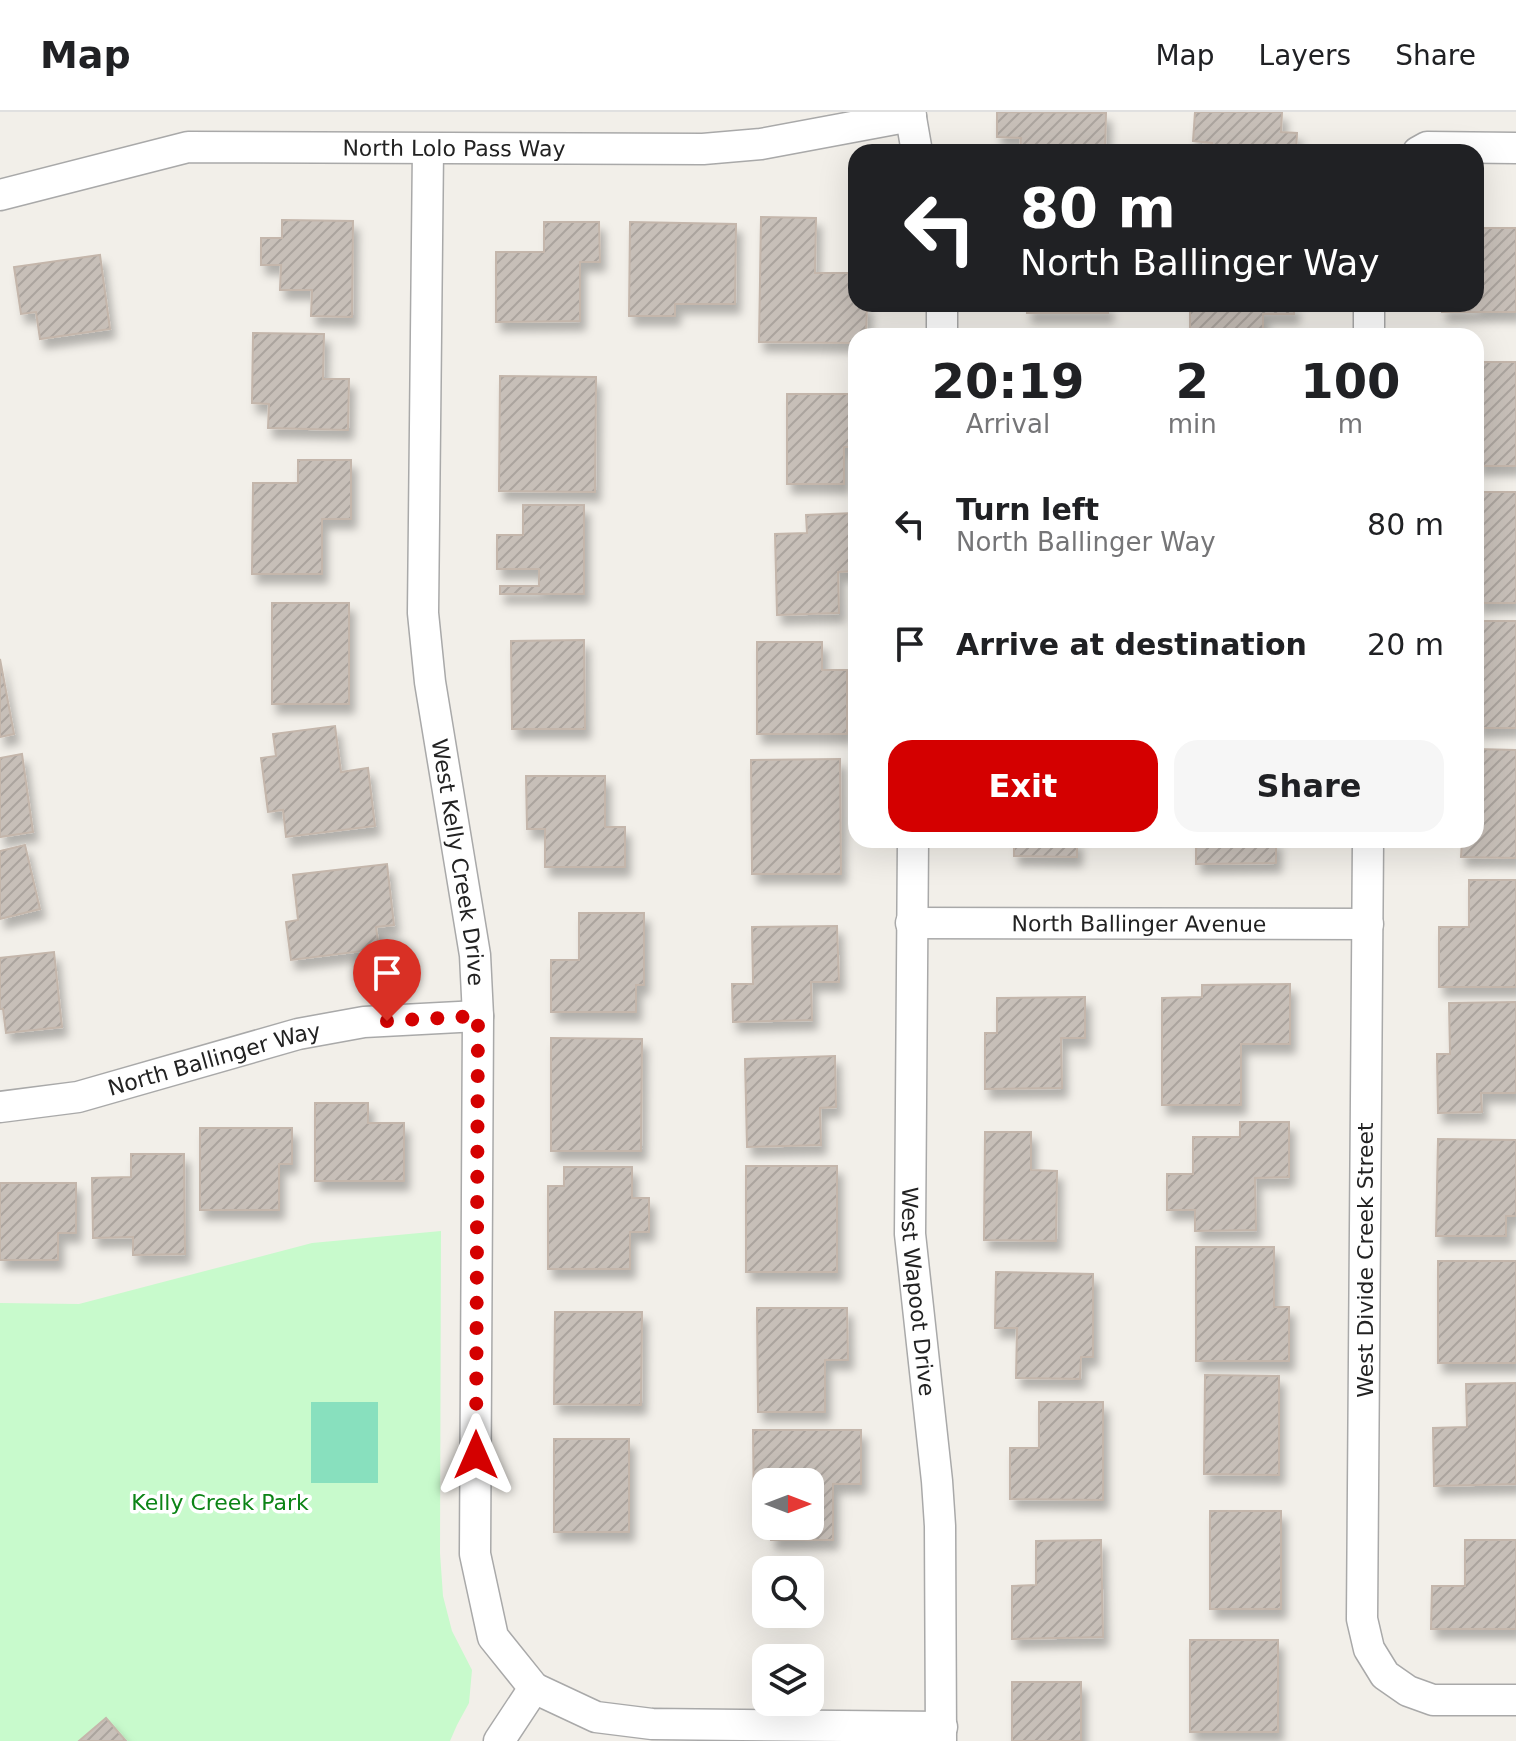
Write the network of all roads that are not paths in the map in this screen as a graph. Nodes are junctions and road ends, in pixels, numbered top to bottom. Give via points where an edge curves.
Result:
1 (910, 114) edge
2 (916, 144) edge
3 (1484, 148) edge
4 (1516, 148) edge
5 (428, 149) junction
6 (0, 195) edge
7 (913, 848) edge
8 (1368, 848) edge
9 (911, 923) junction
10 (1368, 924) junction
11 (478, 1016) junction
12 (0, 1107) edge
13 (534, 1688) junction
14 (1516, 1700) edge
15 (941, 1734) edge
16 (499, 1741) edge

1 - 2 street
1 - 5 street, North Lolo Pass Way via 761,144 703,149
3 - 4 street
5 - 6 street, North Lolo Pass Way via 188,147
5 - 11 street, West Kelly Creek Drive via 423,613 475,955
7 - 9 street, West Wapoot Drive
8 - 10 street, West Divide Creek Street
9 - 10 street, North Ballinger Avenue
9 - 15 street, West Wapoot Drive via 910,1234 940,1526
10 - 14 street, West Divide Creek Street via 1362,1619 1369,1649 1385,1675 1408,1691 1433,1700
11 - 12 street, North Ballinger Way via 364,1022 298,1034 78,1097
11 - 13 street, West Kelly Creek Drive via 475,1554 493,1637
13 - 15 street via 596,1717 652,1724
13 - 16 street

